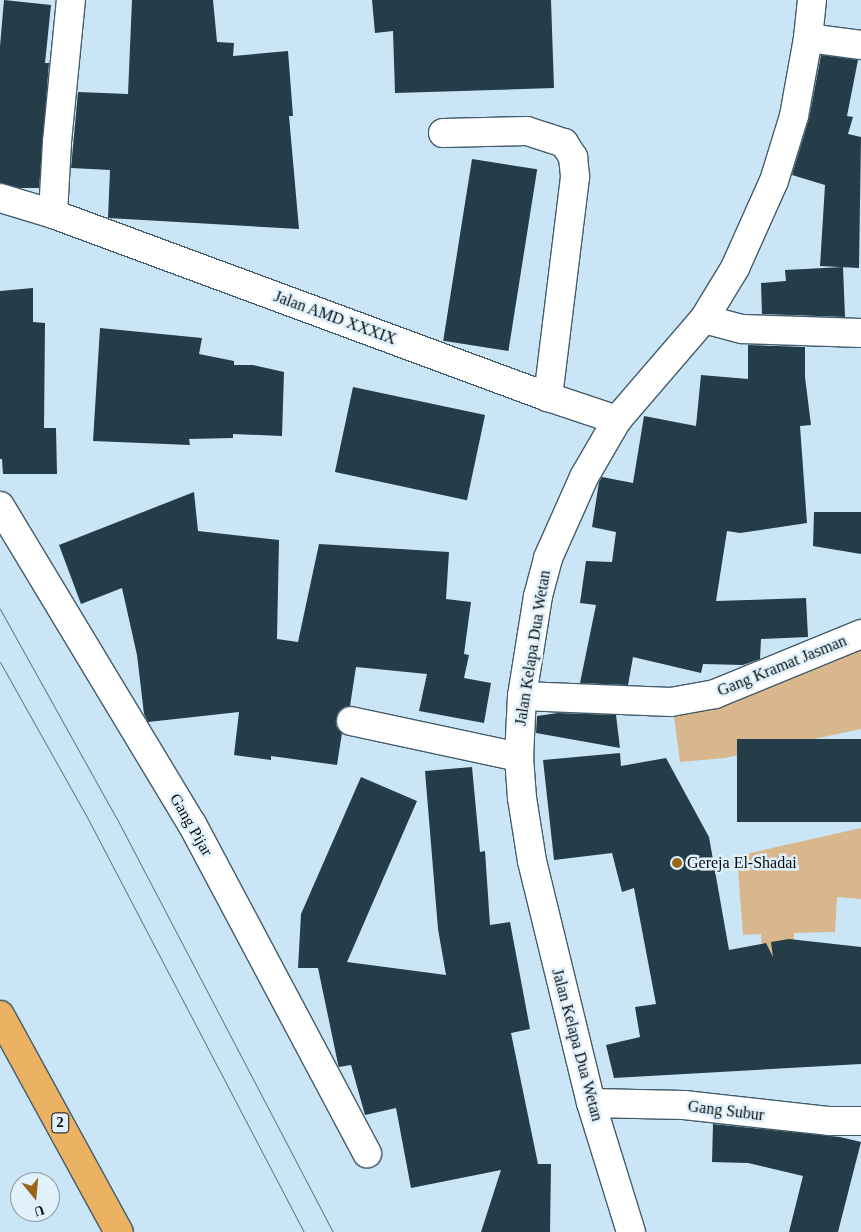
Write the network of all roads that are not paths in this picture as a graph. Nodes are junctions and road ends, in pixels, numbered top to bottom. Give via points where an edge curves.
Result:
1 (71, 0) edge
2 (812, 0) edge
3 (808, 38) junction
4 (861, 45) edge
5 (443, 133) dead end
6 (0, 198) edge
7 (53, 214) junction
8 (704, 319) junction
9 (861, 334) edge
10 (548, 397) junction
11 (617, 420) junction
12 (0, 506) edge
13 (861, 634) edge
14 (522, 696) junction
15 (351, 722) dead end
16 (519, 757) junction
17 (0, 1015) edge
18 (591, 1103) junction
19 (861, 1121) edge
20 (367, 1153) dead end
21 (119, 1232) edge
22 (631, 1232) edge

1 - 7 street via 56,142
2 - 3 street, Jalan Kelapa Dua Wetan
3 - 4 street
3 - 8 street, Jalan Kelapa Dua Wetan via 794,116 774,181 735,268
5 - 10 street via 527,131 564,143 573,157 575,177
6 - 7 street, Jalan AMD XXXIX
7 - 10 street, Jalan AMD XXXIX
8 - 9 street via 742,329
8 - 11 street, Jalan Kelapa Dua Wetan
10 - 11 street, Jalan AMD XXXIX
11 - 14 street, Jalan Kelapa Dua Wetan via 584,477 548,558 538,596
12 - 20 street, Gang Pijar via 192,824
13 - 14 street, Gang Kramat Jasman via 715,694 671,702
14 - 16 street, Jalan Kelapa Dua Wetan
15 - 16 street
16 - 18 street, Jalan Kelapa Dua Wetan via 532,861
17 - 21 highway, 2
18 - 19 street, Gang Subur via 684,1105 830,1121
18 - 22 street, Jalan Kelapa Dua Wetan

